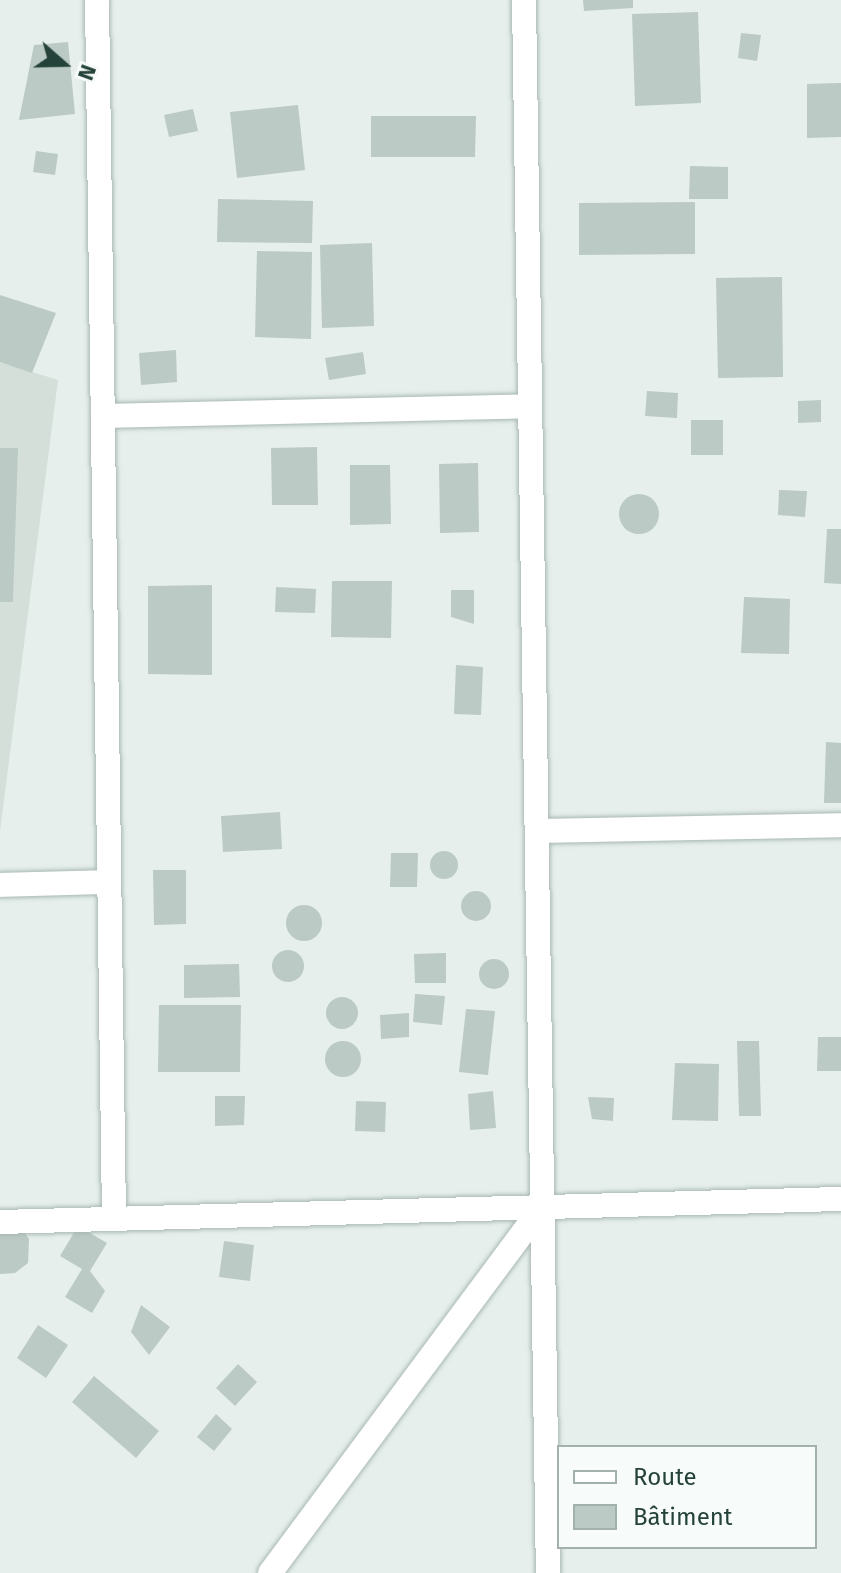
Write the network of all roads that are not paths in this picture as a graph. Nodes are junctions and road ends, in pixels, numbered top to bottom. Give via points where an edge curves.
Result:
1 (97, 0) edge
2 (524, 0) edge
3 (530, 406) junction
4 (103, 416) junction
5 (841, 825) edge
6 (537, 831) junction
7 (109, 882) junction
8 (0, 885) edge
9 (841, 1199) edge
10 (542, 1207) junction
11 (114, 1219) junction
12 (0, 1222) edge
13 (270, 1573) edge
14 (548, 1573) edge

1 - 4 street
2 - 3 street
3 - 4 street
3 - 6 street
4 - 7 street
5 - 6 street
6 - 10 street
7 - 8 street
7 - 11 street
9 - 10 street
10 - 11 street
10 - 13 street
10 - 14 street
11 - 12 street

